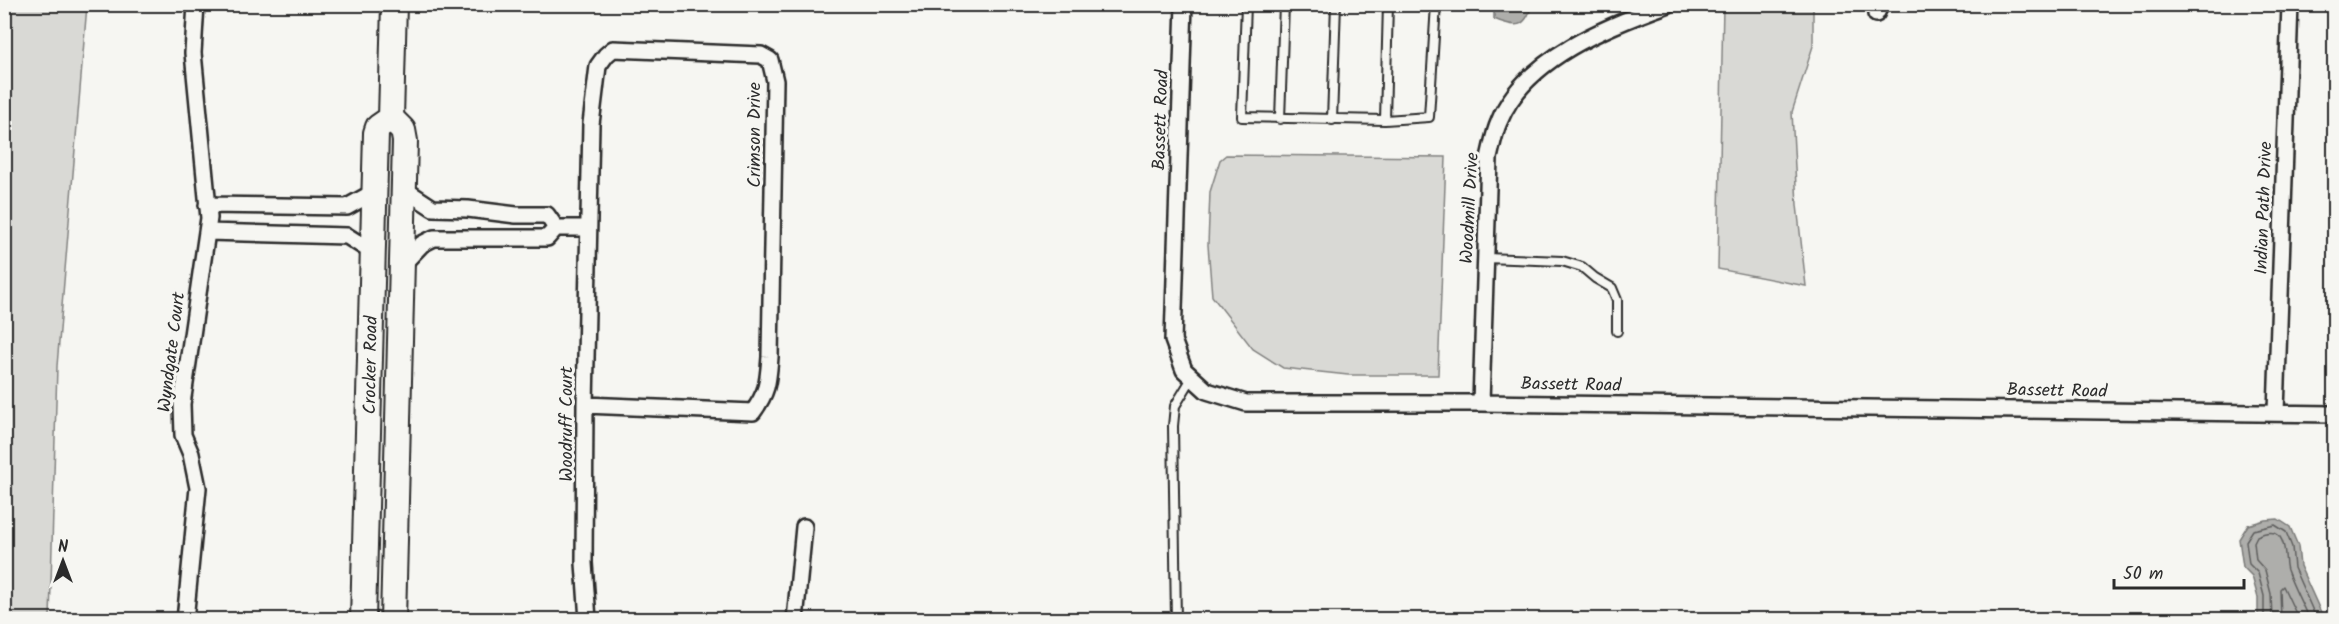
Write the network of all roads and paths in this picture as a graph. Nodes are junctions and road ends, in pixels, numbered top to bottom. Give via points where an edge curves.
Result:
1 (196, 4) edge
2 (394, 4) edge
3 (1184, 4) edge
4 (1246, 4) edge
5 (1284, 4) edge
6 (1336, 4) edge
7 (1388, 4) edge
8 (1436, 4) edge
9 (1669, 4) edge
10 (2290, 4) edge
11 (1634, 10) edge
12 (391, 118) junction
13 (1280, 118) junction
14 (1332, 120) junction
15 (1385, 120) junction
16 (404, 189) junction
17 (374, 192) junction
18 (207, 205) junction
19 (556, 228) junction
20 (588, 228) junction
21 (207, 232) junction
22 (372, 252) junction
23 (1485, 258) junction
24 (402, 265) junction
25 (1617, 332) dead end
26 (1192, 378) junction
27 (1480, 403) junction
28 (585, 405) junction
29 (2276, 412) junction
30 (2334, 414) edge
31 (804, 527) dead end
32 (185, 620) edge
33 (363, 620) edge
34 (393, 620) edge
35 (588, 620) edge
36 (795, 620) edge
37 (1176, 620) edge

1 - 18 street, Wyndgate Court via 193,52
2 - 12 main road
3 - 26 street, Bassett Road via 1173,340 1184,370
4 - 13 lane via 1242,117
5 - 13 lane
6 - 14 lane
7 - 15 lane
8 - 15 lane via 1429,117
9 - 11 street, Woodmill Drive
10 - 29 street, Indian Path Drive
11 - 23 street, Woodmill Drive via 1566,49 1522,85 1509,102 1499,121 1489,158
12 - 16 main road, Crocker Road via 403,130
12 - 17 main road, Crocker Road via 377,129
13 - 14 lane
14 - 15 lane
16 - 19 street via 433,208 547,215
16 - 24 main road, Crocker Road
17 - 18 street via 347,207
17 - 22 main road, Crocker Road
18 - 21 street, Wyndgate Court
19 - 20 street
19 - 24 street via 547,238 434,237
20 - 28 street, Woodruff Court
20 - 28 street, Crimson Drive via 591,124 598,66 606,55 613,49 761,55 770,60 775,81 770,357 765,396 753,412
21 - 22 street via 347,236
21 - 32 street, Wyndgate Court via 182,404 183,435 198,488
22 - 33 main road, Crocker Road
23 - 25 lane via 1562,261 1582,267 1612,288 1617,300
23 - 27 street, Woodmill Drive
24 - 34 main road, Crocker Road
26 - 27 street, Bassett Road via 1207,391 1246,403
26 - 37 lane via 1175,406 1173,426
27 - 29 street, Bassett Road
28 - 35 street, Woodruff Court via 584,563
29 - 30 street, Bassett Road
31 - 36 street

